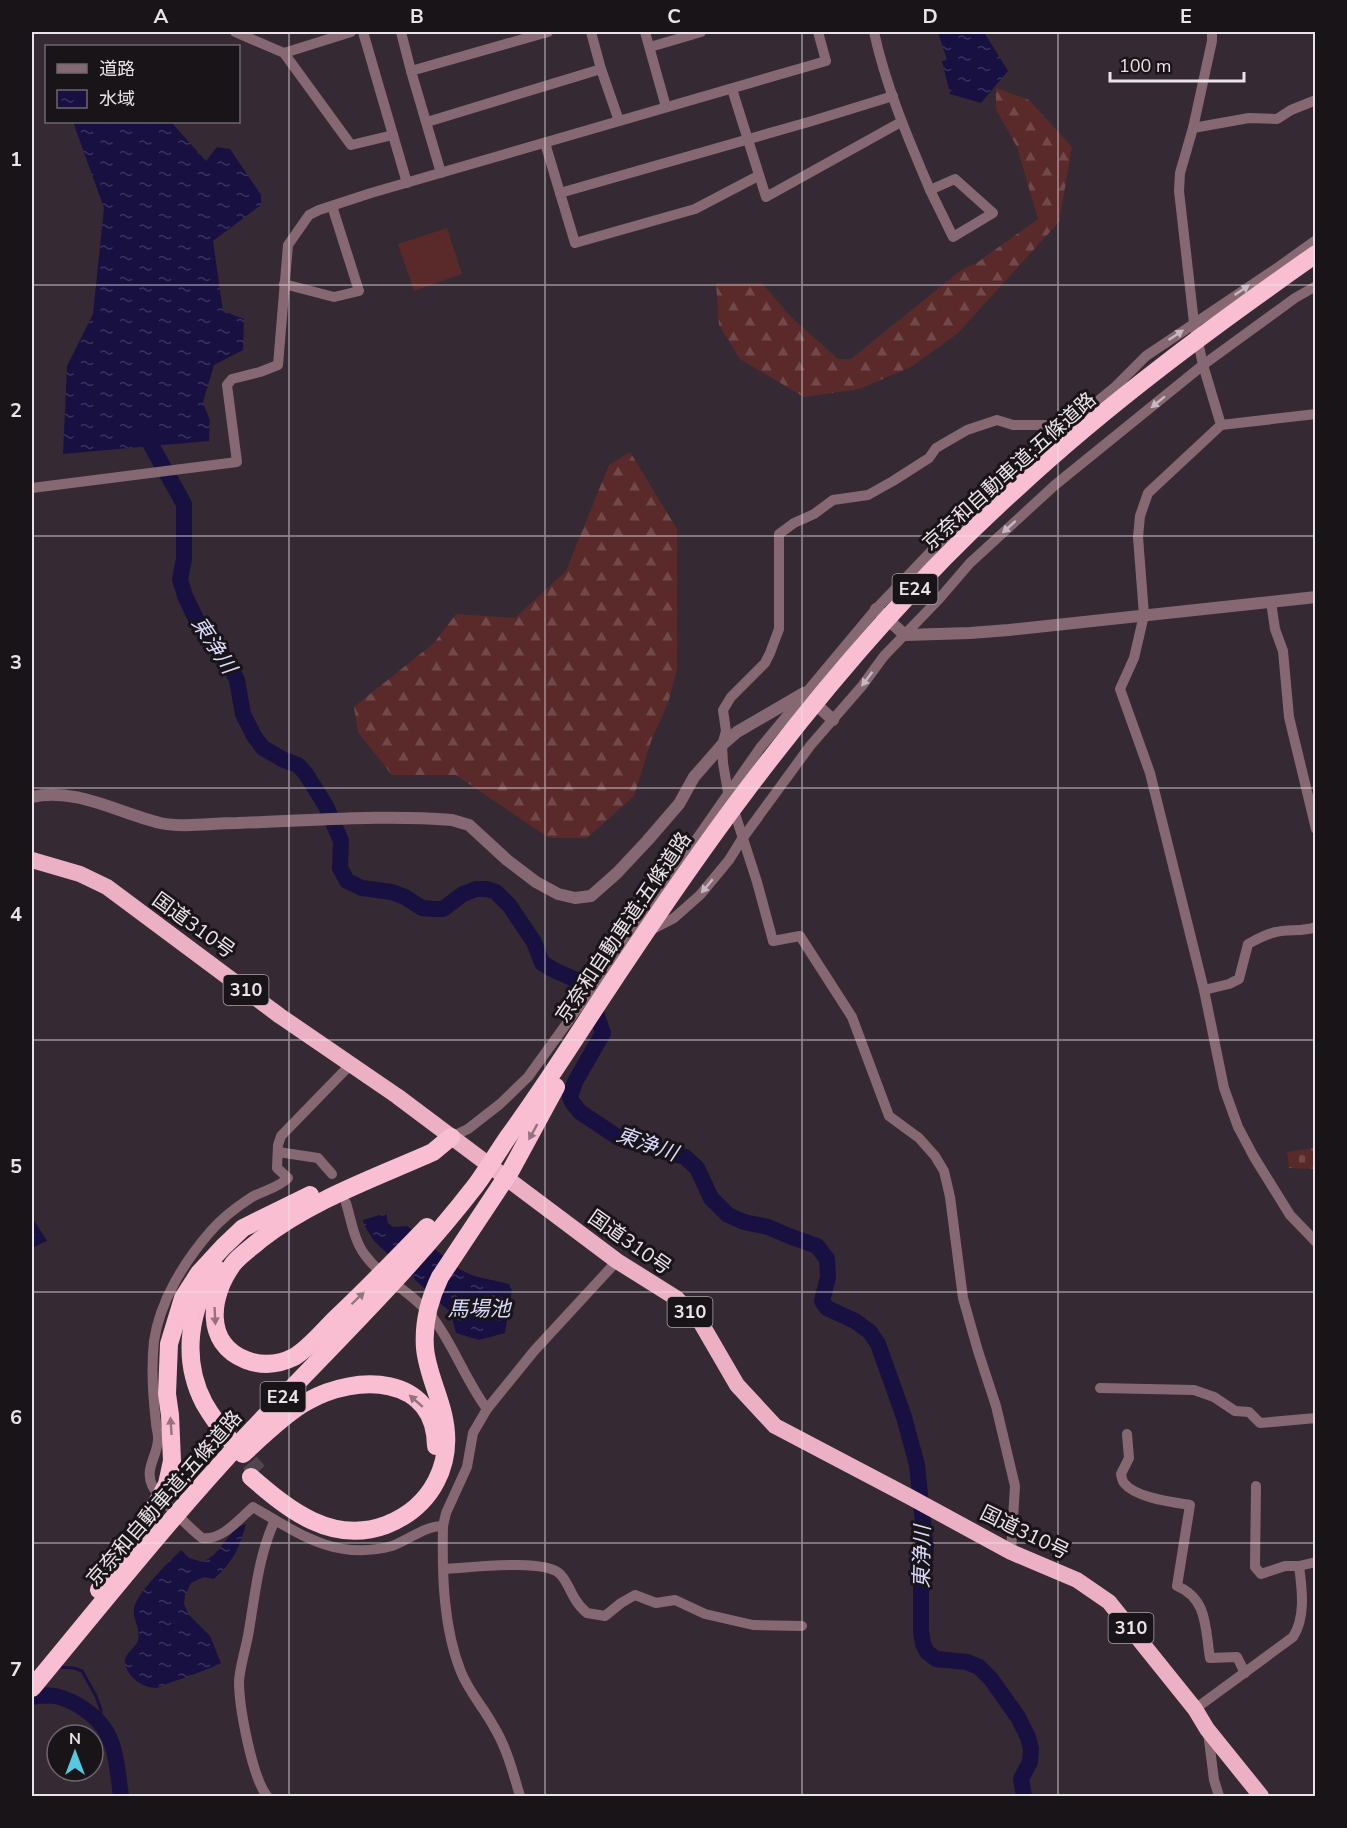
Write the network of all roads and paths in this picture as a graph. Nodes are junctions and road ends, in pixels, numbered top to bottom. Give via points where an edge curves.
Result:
1 (235, 32) edge
2 (351, 32) edge
3 (363, 32) edge
4 (401, 32) edge
5 (548, 32) edge
6 (591, 32) edge
7 (645, 32) edge
8 (700, 32) edge
9 (818, 32) edge
10 (874, 32) edge
11 (1212, 32) edge
12 (650, 47) junction
13 (284, 53) junction
14 (601, 69) junction
15 (411, 71) junction
16 (732, 88) junction
17 (893, 96) junction
18 (1316, 100) edge
19 (666, 107) junction
20 (619, 121) junction
21 (427, 122) junction
22 (901, 122) junction
23 (1194, 128) junction
24 (393, 135) junction
25 (748, 140) junction
26 (545, 143) junction
27 (441, 173) junction
28 (758, 176) junction
29 (407, 183) junction
30 (930, 190) junction
31 (560, 193) junction
32 (332, 206) junction
33 (1316, 240) edge
34 (1316, 254) edge
35 (284, 284) junction
36 (1316, 286) edge
37 (1194, 323) junction
38 (1203, 365) junction
39 (1316, 414) edge
40 (1221, 425) junction
41 (1068, 426) junction
42 (32, 488) edge
43 (1316, 597) edge
44 (1272, 602) junction
45 (876, 609) junction
46 (1144, 615) junction
47 (906, 635) junction
48 (804, 693) junction
49 (833, 720) junction
50 (722, 745) junction
51 (728, 792) junction
52 (32, 796) edge
53 (1316, 829) edge
54 (742, 839) junction
55 (32, 860) edge
56 (1316, 927) edge
57 (628, 937) junction
58 (1204, 990) junction
59 (597, 1005) junction
60 (350, 1065) junction
61 (451, 1137) junction
62 (278, 1152) junction
63 (332, 1174) dead end
64 (346, 1203) dead end
65 (304, 1210) junction
66 (1316, 1242) edge
67 (617, 1261) junction
68 (200, 1273) junction
69 (383, 1283) junction
70 (1100, 1388) dead end
71 (487, 1410) junction
72 (1316, 1418) edge
73 (1127, 1434) dead end
74 (1256, 1486) dead end
75 (184, 1512) junction
76 (275, 1520) junction
77 (443, 1526) junction
78 (1011, 1552) junction
79 (1316, 1562) edge
80 (1299, 1566) junction
81 (444, 1569) junction
82 (802, 1626) dead end
83 (1245, 1673) junction
84 (32, 1680) edge
85 (32, 1688) edge
86 (1195, 1709) junction
87 (1207, 1729) junction
88 (267, 1797) edge
89 (519, 1797) edge
90 (1218, 1797) edge
91 (1261, 1797) edge

1 - 13 street
2 - 13 street
3 - 24 street
4 - 15 street
5 - 15 street
6 - 14 street
7 - 12 street
8 - 12 street
9 - 16 street via 826,61
10 - 17 street
11 - 23 street
12 - 19 street
13 - 24 street via 351,145
14 - 20 street
14 - 21 street
15 - 21 street
16 - 19 street
16 - 25 street
17 - 22 street
17 - 25 street
18 - 23 street via 1277,119 1249,118
19 - 20 street
20 - 26 street
21 - 27 street
22 - 28 street via 766,197
22 - 30 street
23 - 37 street via 1180,173 1179,192
24 - 29 street
25 - 28 street
25 - 31 street
26 - 27 street
26 - 31 street
27 - 29 street
28 - 31 street via 695,209 575,243
29 - 32 street
30 - 30 street via 954,179 993,213 953,237
32 - 35 street via 309,215 288,245
32 - 35 street via 359,291 334,297
37 -> 33 street
34 - 59 highway, 京奈和自動車道;五條道路 / E24 via 1157,369 1016,488 933,570 862,646 746,790
35 - 42 street via 278,365 232,379 226,385 237,462
36 - 38 street
37 - 38 street
41 -> 37 street via 1146,356
38 - 40 street
38 -> 47 street via 1055,485 970,563
39 - 40 street
40 - 46 street via 1148,493 1138,537
41 - 45 street via 1002,480
41 - 50 street via 1013,425 997,420 973,427 868,495 833,500 778,534 779,629 765,663 723,710 726,731
43 - 44 street
44 - 46 street
44 - 53 street via 1283,651 1289,717
45 - 47 street
45 - 48 street
46 - 47 street via 999,631
46 - 58 street via 1134,658 1120,689 1150,773
47 -> 49 street via 884,656
48 - 49 street
48 - 50 street via 736,732
48 - 51 street
49 - 54 street via 799,759
50 - 51 street
50 - 52 street via 694,777 679,804 617,873 591,896 575,898 536,882 469,825 452,819 163,824 91,800
51 - 54 street
51 - 57 street
54 -> 57 street via 690,905 658,927
54 - 78 street via 772,941 800,936 852,1017 889,1116 919,1138 944,1171 963,1298 996,1406 1015,1486
55 - 60 highway, 国道310号 / 310 via 80,874 107,887
56 - 58 street via 1260,937 1248,944 1239,979
57 - 61 street via 528,1077 468,1129
58 - 66 street via 1224,1088 1238,1127 1290,1215
59 - 69 highway, 京奈和自動車道;五條道路 / E24 via 528,1110 503,1132
59 -> 75 highway via 585,1036 517,1160 440,1277 431,1297 425,1326 427,1360 443,1414 447,1447 445,1462 428,1495 399,1520 357,1531 336,1529 294,1512 254,1474 318,1518 335,1522 357,1524 376,1520 405,1506 429,1476 435,1459 434,1428 427,1411 404,1391 388,1385 357,1385 326,1392 303,1403
60 - 61 highway, 国道310号 / 310
60 - 62 street via 281,1136
61 - 65 highway via 433,1152
61 - 67 highway, 国道310号 / 310
61 - 68 highway via 427,1142 250,1224
62 - 63 street via 318,1158
62 - 76 street via 277,1168 288,1178 282,1185 252,1197 211,1231 185,1266 163,1307 154,1341 158,1448 149,1471 156,1491 202,1538 220,1535 253,1507
64 - 71 street via 364,1254 432,1317
65 - 68 highway via 250,1236 224,1257 197,1303 190,1345 195,1380 227,1444 198,1407 183,1360 189,1308
65 -> 69 highway via 234,1263 222,1284 214,1320 231,1352 267,1365 294,1356
67 - 71 street via 534,1351
67 - 78 highway, 国道310号 / 310 via 676,1298 700,1323 737,1385 775,1426
84 -> 68 highway via 127,1551 167,1484 172,1461 167,1394 169,1344 183,1298
69 - 75 highway, 京奈和自動車道;五條道路 / E24
70 - 72 street via 1194,1390 1234,1410 1249,1412 1260,1423
71 - 77 street via 473,1433 467,1467
73 - 83 street via 1130,1458 1121,1474 1124,1483 1137,1493 1190,1505 1177,1586 1189,1591 1202,1608 1210,1658 1238,1657
74 - 80 street via 1255,1567 1261,1574
75 - 85 highway, 京奈和自動車道;五條道路 / E24 via 148,1547
76 - 77 street via 323,1545 347,1550 390,1546 434,1526
76 - 88 street via 260,1561 239,1678 251,1755
77 - 81 street
78 - 86 highway, 国道310号 / 310 via 1077,1580 1109,1602
79 - 80 street
80 - 83 street via 1300,1627 1293,1637
81 - 82 street via 524,1564 550,1568 563,1577 586,1613 605,1616 635,1595 656,1603 675,1600 705,1614 753,1625
81 - 89 street via 447,1628 453,1651 462,1675 499,1736
83 - 86 street
86 - 87 highway, 国道310号 / 310
87 - 90 street
87 - 91 highway, 国道310号 / 310

